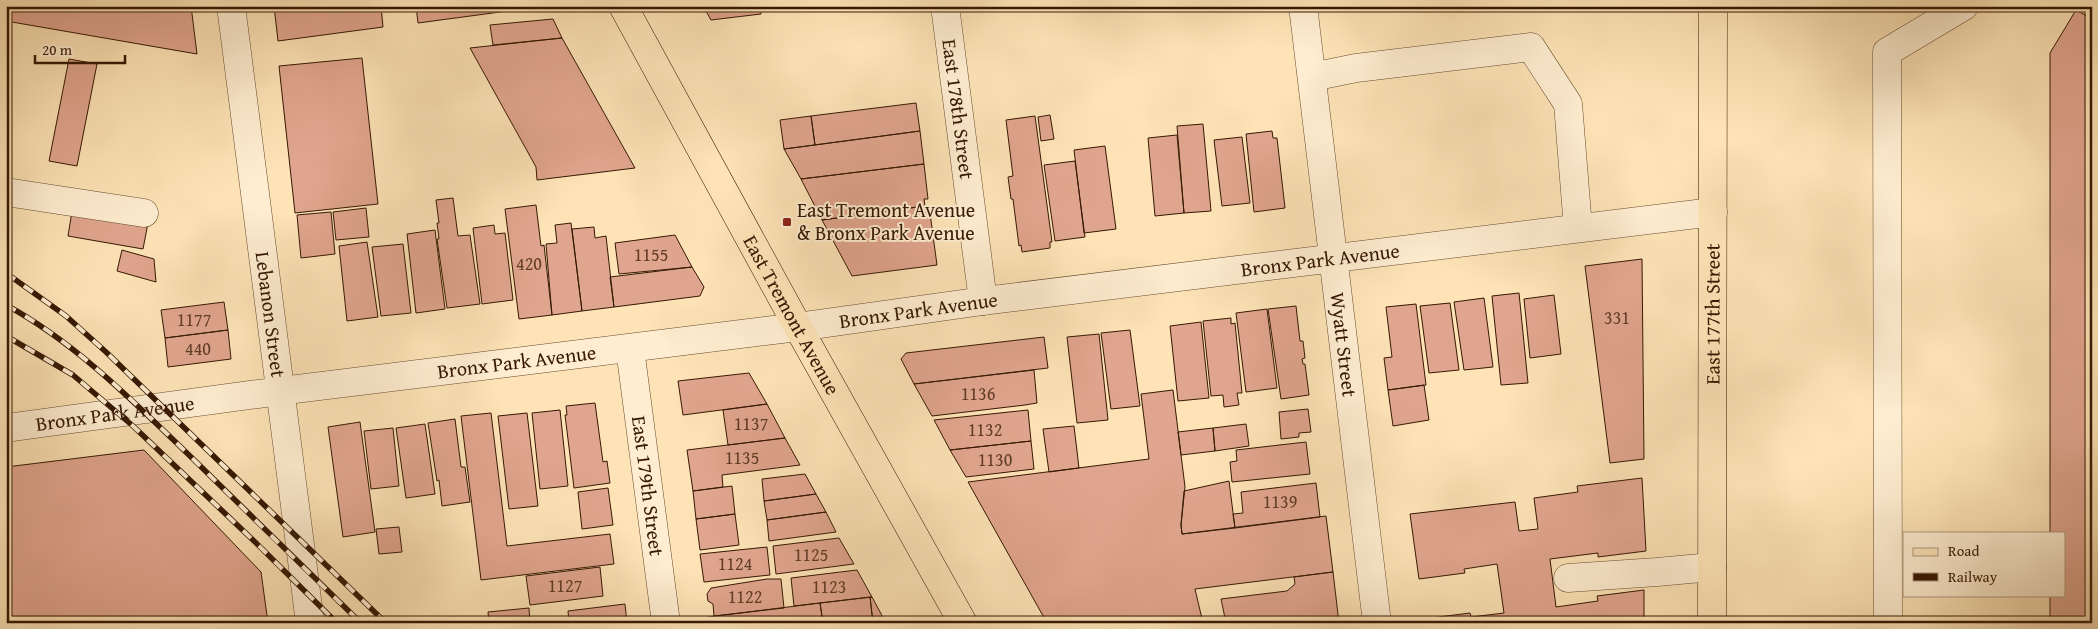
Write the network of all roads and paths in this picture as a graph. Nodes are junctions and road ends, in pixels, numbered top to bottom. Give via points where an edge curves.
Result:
1 (231, 6) edge
2 (623, 6) edge
3 (945, 6) edge
4 (1303, 6) edge
5 (1713, 6) edge
6 (1964, 6) edge
7 (1312, 77) junction
8 (6, 192) edge
9 (1713, 212) junction
10 (144, 213) dead end
11 (1578, 228) junction
12 (1334, 257) junction
13 (983, 301) junction
14 (798, 327) junction
15 (630, 349) junction
16 (280, 391) junction
17 (6, 428) edge
18 (1712, 567) junction
19 (1568, 578) dead end
20 (310, 623) edge
21 (666, 623) edge
22 (963, 623) edge
23 (1377, 623) edge
24 (1712, 623) edge
25 (1888, 623) edge

1 - 16 street, Lebanon Street
2 - 14 main road, East Tremont Avenue
3 - 13 street, East 178th Street
4 - 7 street, Wyatt Street
5 - 9 main road, East 177th Street
6 - 25 street via 1887,52
7 - 11 street via 1356,68 1531,47 1568,104
7 - 12 street, Wyatt Street
8 - 10 street
9 - 11 street, Bronx Park Avenue
9 - 18 main road, East 177th Street
11 - 12 street, Bronx Park Avenue
12 - 13 street, Bronx Park Avenue
12 - 23 street, Wyatt Street
13 - 14 street, Bronx Park Avenue
14 - 15 street, Bronx Park Avenue
14 - 22 main road, East Tremont Avenue
15 - 16 street, Bronx Park Avenue
15 - 21 street, East 179th Street
16 - 17 street, Bronx Park Avenue
16 - 20 street, Lebanon Street
18 - 19 street
18 - 24 main road, East 177th Street

